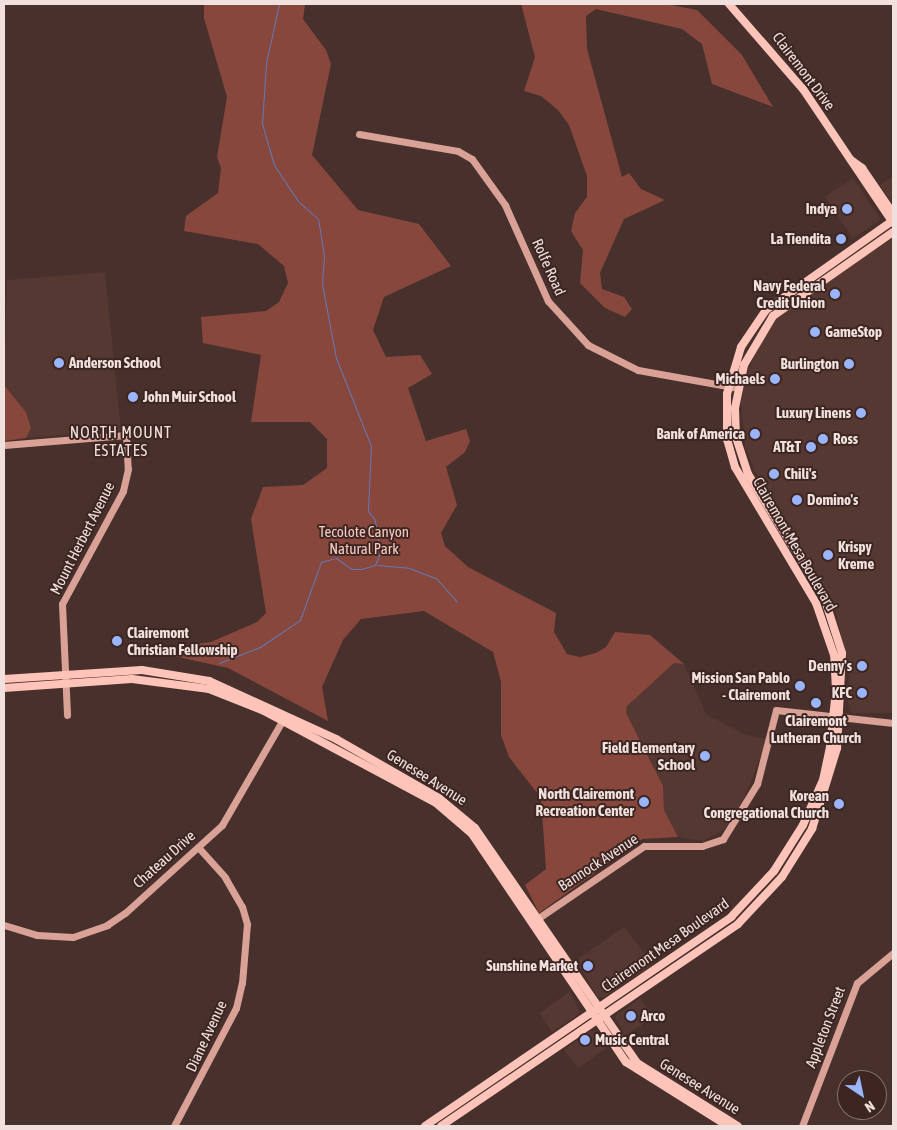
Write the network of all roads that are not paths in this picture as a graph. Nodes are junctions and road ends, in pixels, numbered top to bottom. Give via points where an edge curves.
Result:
1 (729, 4) edge
2 (359, 134) dead end
3 (893, 221) edge
4 (893, 232) edge
5 (728, 387) junction
6 (738, 388) junction
7 (4, 445) edge
8 (798, 574) junction
9 (814, 580) junction
10 (64, 674) junction
11 (4, 678) edge
12 (65, 683) junction
13 (4, 688) edge
14 (67, 714) dead end
15 (284, 717) junction
16 (837, 718) junction
17 (893, 723) edge
18 (198, 847) junction
19 (534, 921) junction
20 (4, 925) edge
21 (893, 953) edge
22 (595, 1011) junction
23 (600, 1020) junction
24 (174, 1126) edge
25 (425, 1126) edge
26 (441, 1126) edge
27 (728, 1126) edge
28 (738, 1126) edge
29 (802, 1126) edge

1 - 3 main road, Clairemont Drive via 776,54 851,160 862,168 892,212
2 - 5 street, Rolfe Road via 458,151 472,159 505,205 548,301 588,346 638,370
3 - 5 main road, Clairemont Mesa Boulevard via 766,310 740,347
4 - 6 main road, Clairemont Mesa Boulevard via 773,316 750,352
5 - 6 street, Rolfe Road
5 - 8 main road, Clairemont Mesa Boulevard via 727,439 735,467
6 - 9 main road, Clairemont Mesa Boulevard via 736,437 748,474
7 - 10 street, Mount Herbert Avenue via 126,435 128,469 124,491 62,604
8 - 9 main road
8 - 16 main road, Clairemont Mesa Boulevard via 830,639 836,675
9 - 16 main road, Clairemont Mesa Boulevard via 831,614 842,653
10 - 11 main road, Genesee Avenue
10 - 12 street, Mount Herbert Avenue
10 - 15 main road, Genesee Avenue via 142,670 179,674 229,687
12 - 13 main road, Genesee Avenue
12 - 14 street, Mount Herbert Avenue
12 - 15 main road, Genesee Avenue via 139,679 184,684 225,694
15 - 18 street, Chateau Drive via 232,812
15 - 19 main road, Genesee Avenue via 460,813
16 - 17 street
16 - 19 street, Bannock Avenue via 776,710 758,784 723,838 702,846 644,846
16 - 22 main road, Clairemont Mesa Boulevard via 823,780 774,871 731,916
16 - 23 main road, Clairemont Mesa Boulevard via 822,806 782,877 732,928
18 - 20 street, Chateau Drive via 125,913 86,934 37,935
18 - 24 street, Diane Avenue via 225,877 242,907 247,924 243,973 236,1008
19 - 22 main road, Genesee Avenue
21 - 29 street, Appleton Street via 857,983
22 - 23 main road, Genesee Avenue
22 - 25 main road, Clairemont Mesa Boulevard
23 - 26 main road, Clairemont Mesa Boulevard
23 - 27 main road, Genesee Avenue via 636,1070
23 - 28 main road, Genesee Avenue via 641,1066

